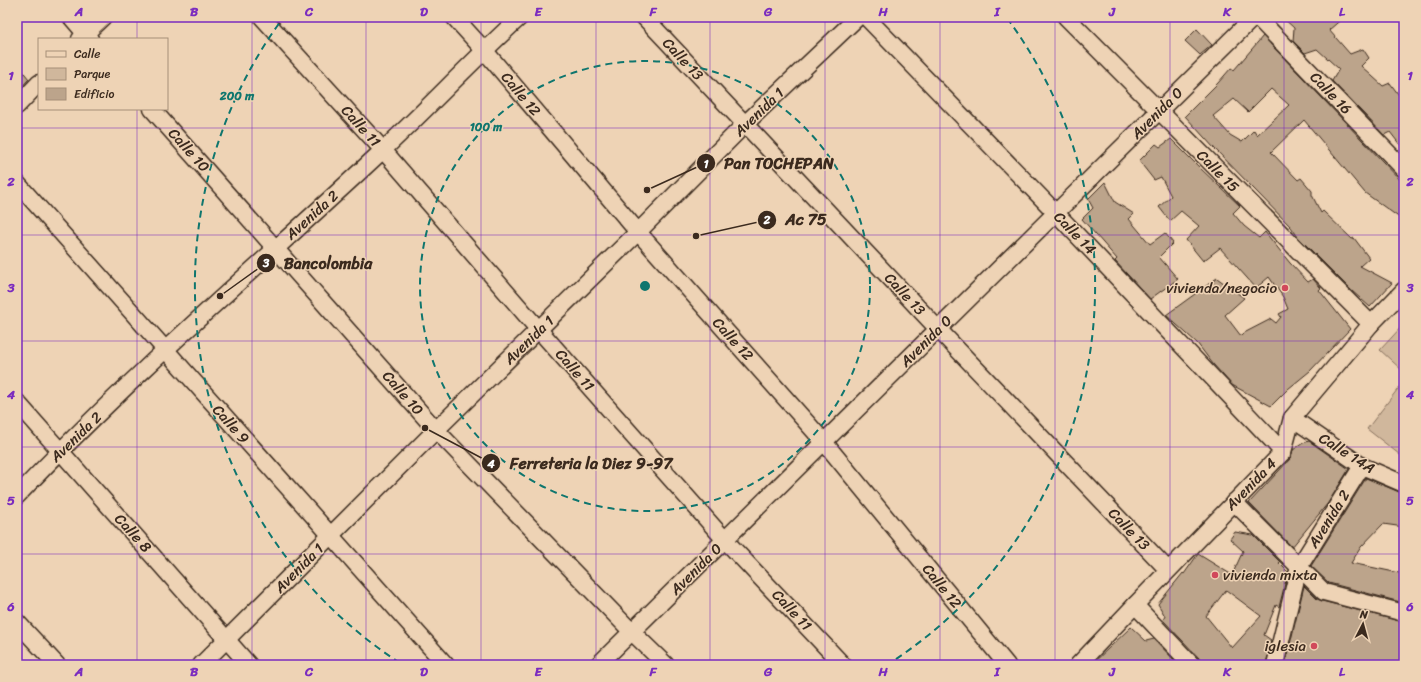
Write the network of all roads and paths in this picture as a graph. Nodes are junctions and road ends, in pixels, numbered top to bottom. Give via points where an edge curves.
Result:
1 (71, 17) edge
2 (103, 17) edge
3 (262, 17) edge
4 (454, 17) edge
5 (520, 17) edge
6 (644, 17) edge
7 (858, 17) edge
8 (866, 17) edge
9 (1066, 17) edge
10 (1254, 17) edge
11 (1257, 17) edge
12 (85, 37) edge
13 (484, 50) junction
14 (38, 84) edge
15 (17, 106) edge
16 (153, 110) edge
17 (1159, 111) junction
18 (745, 124) junction
19 (383, 150) junction
20 (1404, 169) edge
21 (17, 183) edge
22 (1056, 213) junction
23 (638, 232) junction
24 (276, 248) junction
25 (1404, 290) edge
26 (1370, 324) junction
27 (938, 329) junction
28 (539, 330) junction
29 (165, 351) junction
30 (17, 402) edge
31 (1292, 418) junction
32 (436, 430) junction
33 (824, 442) junction
34 (60, 451) junction
35 (1283, 452) junction
36 (1362, 466) junction
37 (1404, 484) edge
38 (17, 496) edge
39 (1234, 502) junction
40 (331, 536) junction
41 (725, 540) junction
42 (1299, 567) junction
43 (1168, 570) junction
44 (1134, 605) junction
45 (1404, 613) edge
46 (17, 622) edge
47 (632, 632) junction
48 (227, 639) junction
49 (57, 665) edge
50 (202, 665) edge
51 (250, 665) edge
52 (446, 665) edge
53 (598, 665) edge
54 (666, 665) edge
55 (843, 665) edge
56 (1007, 665) edge
57 (1078, 665) edge
58 (1192, 665) edge
59 (1275, 665) edge

1 - 12 street
2 - 12 street
3 - 19 street, Calle 11
4 - 13 street, Calle 12
5 - 13 street, Avenida 2
6 - 18 street, Calle 13
7 - 18 street, Avenida 1
8 - 22 street, Calle 14
9 - 17 street, Calle 15
10 - 17 street, Avenida 0
11 - 20 street, Calle 16
13 - 19 street, Avenida 2
13 - 23 street, Calle 12
14 - 15 street
16 - 24 street, Calle 10
17 - 22 street, Avenida 0
17 - 26 street, Calle 15
18 - 23 street, Avenida 1
18 - 27 street, Calle 13
19 - 24 street, Avenida 2
19 - 28 street, Calle 11
21 - 29 street, Calle 9
22 - 27 street, Avenida 0
22 - 35 street, Calle 14
23 - 28 street, Avenida 1
23 - 33 street, Calle 12
24 - 29 street, Avenida 2
24 - 32 street, Calle 10
25 - 26 street, Avenida 4
26 - 31 street, Avenida 4
27 - 33 street, Avenida 0
27 - 43 street, Calle 13
28 - 32 street, Avenida 1
28 - 41 street, Calle 11
29 - 34 street, Avenida 2
29 - 40 street, Calle 9
30 - 34 street, Calle 8
31 - 35 street, Avenida 4
31 - 36 street, Calle 14A
32 - 40 street, Avenida 1
32 - 47 street, Calle 10
33 - 41 street, Avenida 0
33 - 56 street, Calle 12
34 - 38 street, Avenida 2
34 - 48 street, Calle 8
35 - 39 street, Avenida 4
36 - 37 street, Calle 14A
36 - 42 street, Avenida 2
39 - 42 street
39 - 43 street, Avenida 4
40 - 48 street, Avenida 1
40 - 52 street, Calle 9
41 - 47 street, Avenida 0
41 - 55 street, Calle 11
42 - 45 street via 1324,592
42 - 59 street, Avenida 2
43 - 44 street, Avenida 4
44 - 57 street, Avenida 4
44 - 58 street
46 - 49 street
47 - 53 street, Avenida 0
47 - 54 street, Calle 10
48 - 50 street, Avenida 1
48 - 51 street, Calle 8

